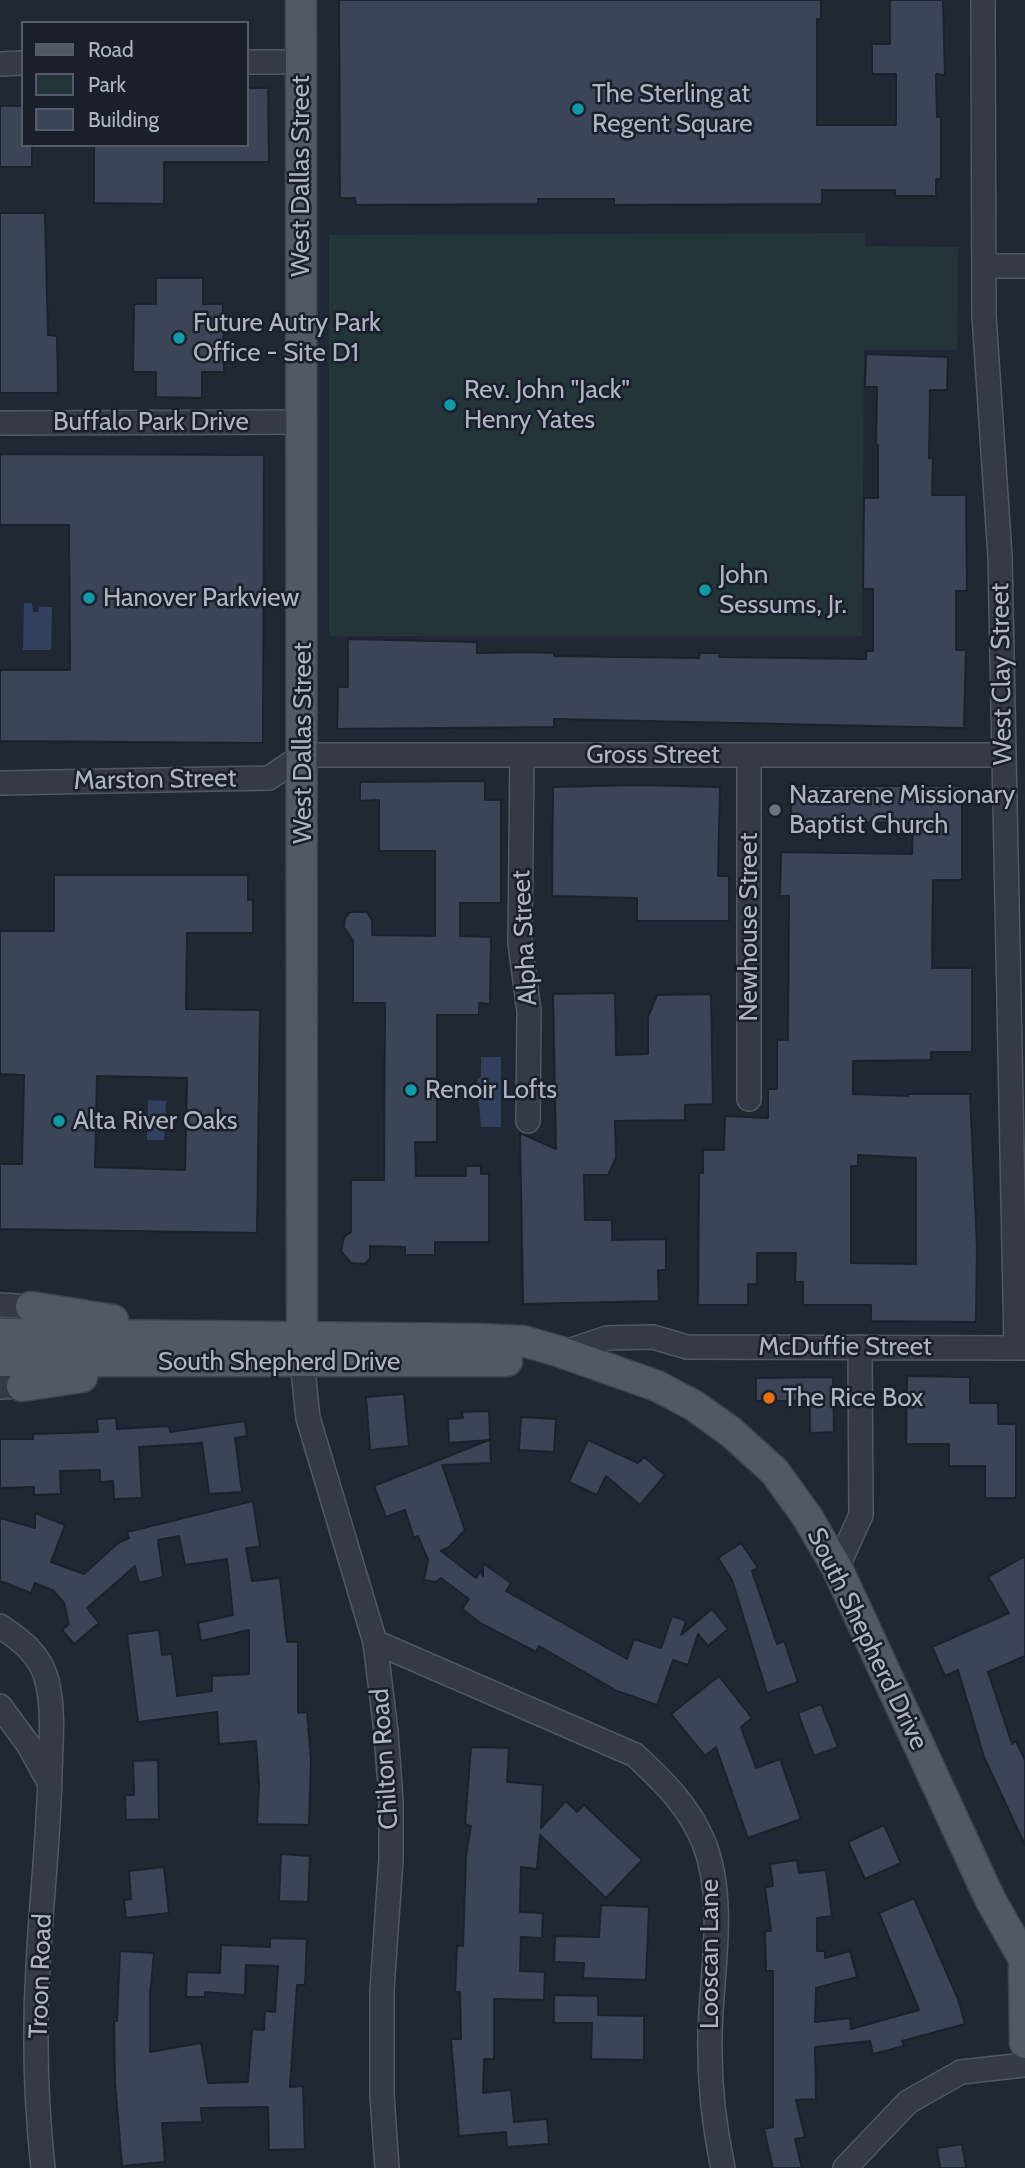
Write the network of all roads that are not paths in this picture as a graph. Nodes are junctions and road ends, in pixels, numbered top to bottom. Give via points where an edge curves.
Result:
1 (301, 0) edge
2 (984, 0) edge
3 (248, 62) edge
4 (301, 62) junction
5 (0, 64) edge
6 (21, 64) edge
7 (984, 266) junction
8 (1025, 266) edge
9 (301, 422) junction
10 (0, 423) edge
11 (303, 755) junction
12 (522, 755) junction
13 (750, 755) junction
14 (1003, 755) junction
15 (0, 783) edge
16 (749, 1099) dead end
17 (528, 1121) dead end
18 (0, 1305) edge
19 (31, 1307) joint
20 (0, 1334) edge
21 (206, 1336) junction
22 (860, 1347) junction
23 (1020, 1348) edge
24 (301, 1349) junction
25 (560, 1352) junction
26 (0, 1361) edge
27 (144, 1362) junction
28 (11, 1386) edge
29 (836, 1568) junction
30 (0, 1626) edge
31 (375, 1642) junction
32 (0, 1706) edge
33 (50, 1785) junction
34 (1025, 1960) edge
35 (1025, 2043) edge
36 (1025, 2065) edge
37 (43, 2168) edge
38 (387, 2168) edge
39 (723, 2168) edge
40 (845, 2168) edge

1 - 4 main road, West Dallas Street
2 - 7 street, West Clay Street
3 - 4 street
4 - 9 main road, West Dallas Street
5 - 6 street
7 - 8 street
7 - 14 street, West Clay Street via 1000,557
9 - 10 street, Buffalo Park Drive
9 - 11 main road, West Dallas Street
11 - 12 street, Gross Street
11 - 15 street, Marston Street via 269,778
11 - 24 main road, West Dallas Street
12 - 13 street, Gross Street
12 - 17 street, Alpha Street via 520,943 529,1011
13 - 14 street, Gross Street
13 - 16 street, Newhouse Street
14 - 23 street, West Clay Street
18 - 19 street
19 - 21 main road
20 - 21 main road, South Shepherd Drive
21 - 24 main road, South Shepherd Drive
22 - 23 street, McDuffie Street
22 - 25 street, McDuffie Street via 687,1347 653,1337 607,1338
22 - 29 street via 861,1515
24 - 25 main road, South Shepherd Drive via 521,1361
24 - 27 main road, South Shepherd Drive
24 - 31 street, Chilton Road via 308,1418
25 - 29 main road, South Shepherd Drive via 657,1386 731,1432 775,1472
26 - 27 main road, South Shepherd Drive
27 - 28 main road
29 - 34 main road, South Shepherd Drive via 990,1899
30 - 33 street, Troon Road via 25,1643 47,1679 52,1720
31 - 38 street, Chilton Road via 391,1801 382,1990
31 - 39 street, Looscan Lane via 635,1755 688,1811 704,1844 714,1884 710,2038
32 - 33 street
33 - 37 street, Troon Road via 38,1968
34 - 35 main road
36 - 40 street via 961,2072 908,2102

